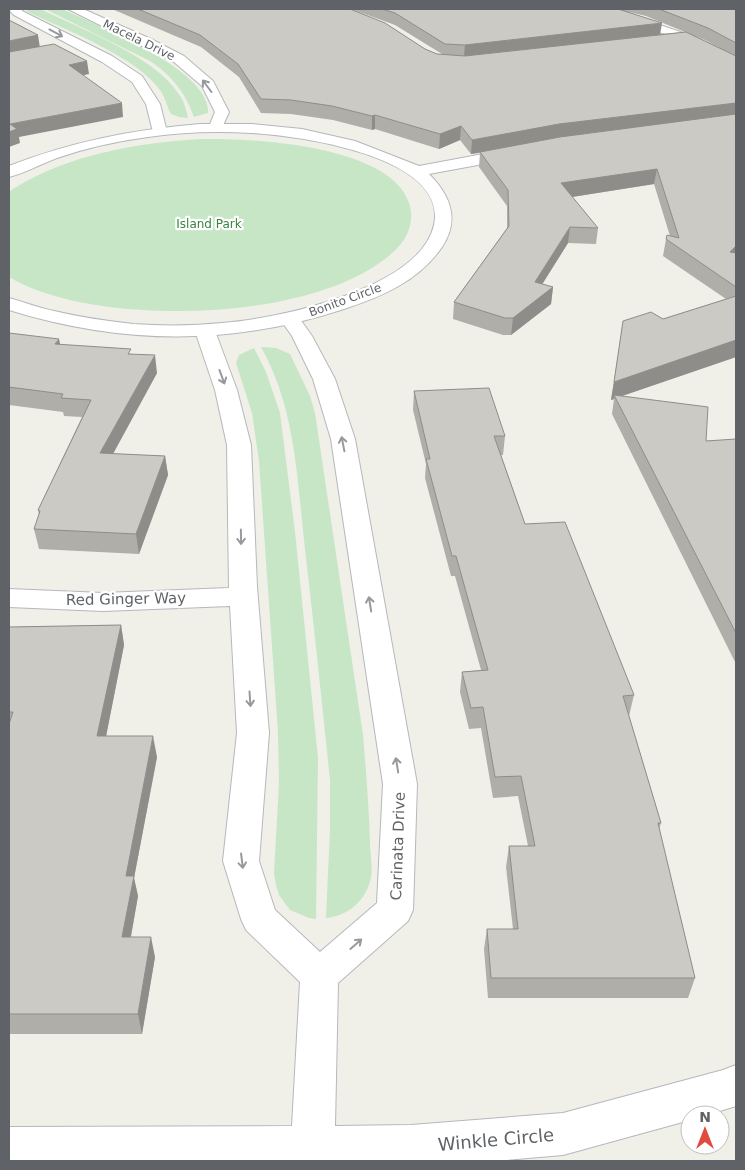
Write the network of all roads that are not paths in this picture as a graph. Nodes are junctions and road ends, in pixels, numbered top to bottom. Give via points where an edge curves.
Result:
1 (17, 9) edge
2 (74, 9) edge
3 (598, 9) edge
4 (683, 38) junction
5 (662, 41) edge
6 (80, 46) junction
7 (63, 49) edge
8 (736, 64) edge
9 (215, 128) junction
10 (160, 132) junction
11 (529, 150) edge
12 (417, 171) junction
13 (9, 172) edge
14 (9, 304) edge
15 (290, 319) junction
16 (205, 331) junction
17 (243, 596) junction
18 (9, 598) edge
19 (320, 976) junction
20 (736, 1085) edge
21 (9, 1149) edge
22 (313, 1155) edge

1 -> 6 street via 18,13
9 -> 2 street, Macela Drive via 222,112 208,84 179,59
3 - 4 street
4 - 5 street
4 - 8 street
6 - 7 street
6 - 10 street via 137,79 153,104
9 - 10 street, Bonito Circle
9 - 12 street, Bonito Circle via 273,131 338,141
10 - 13 street, Bonito Circle via 71,148
11 - 12 street
12 - 15 street, Bonito Circle via 443,206 443,227 431,251 409,271 381,288 334,307
14 - 16 street, Bonito Circle via 43,316 103,326
15 - 16 street, Bonito Circle
19 -> 15 street, Carinata Drive via 396,910 400,784 343,439 324,378
16 -> 17 street via 226,390 239,445
17 - 18 street, Red Ginger Way via 103,602
17 -> 19 street via 253,734 241,861 259,919
19 - 22 street
20 - 22 street, Winkle Circle via 728,1090 563,1134
21 - 22 street, Winkle Circle

